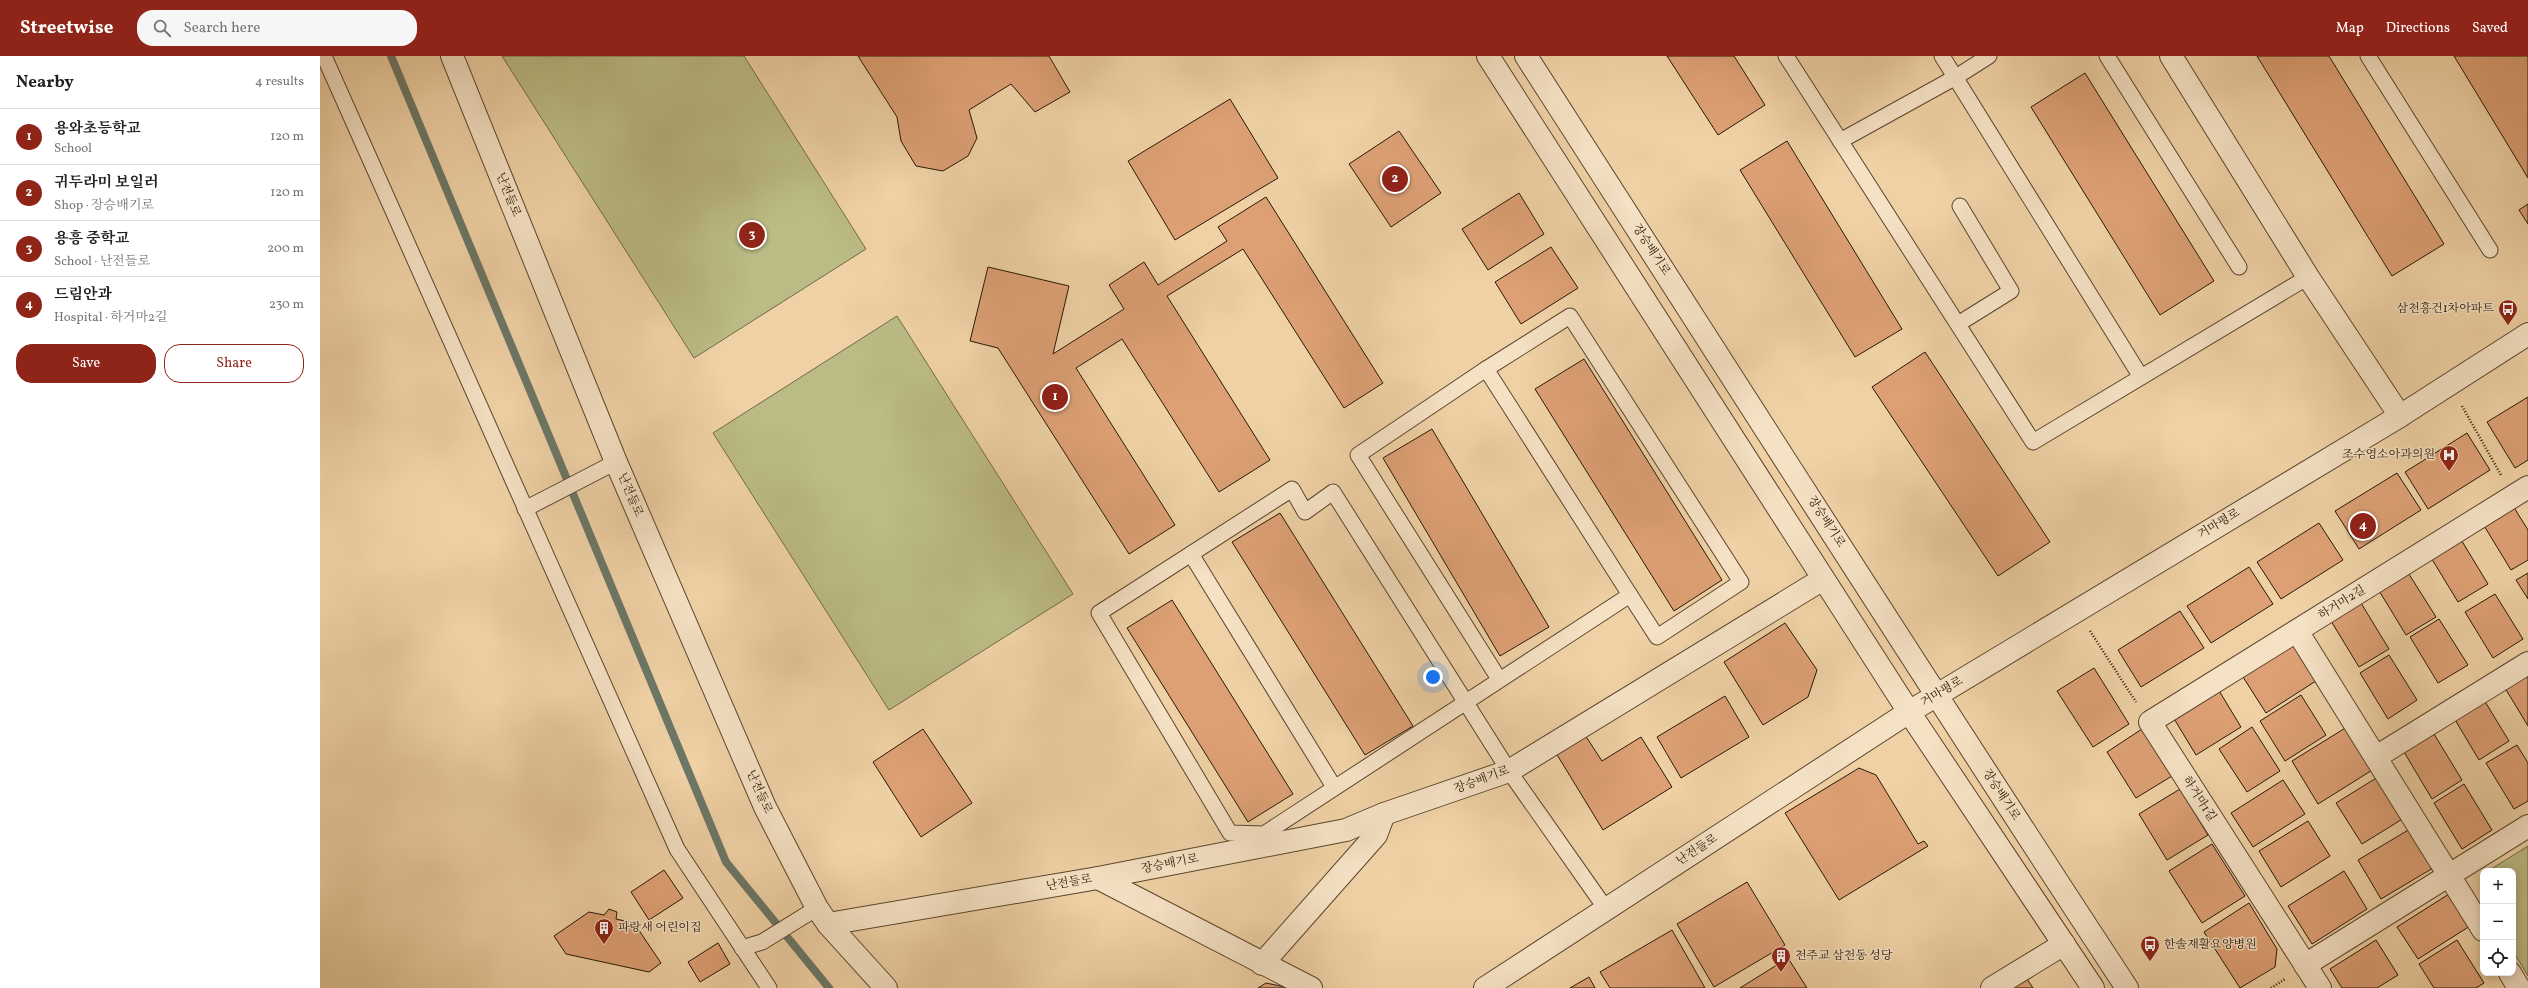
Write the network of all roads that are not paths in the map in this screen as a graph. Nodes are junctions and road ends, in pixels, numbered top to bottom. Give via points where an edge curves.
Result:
1 (324, 56) edge
2 (452, 56) edge
3 (1488, 56) edge
4 (1526, 56) edge
5 (1786, 56) edge
6 (1942, 56) edge
7 (1988, 56) edge
8 (2107, 56) edge
9 (2171, 56) edge
10 (2368, 56) edge
11 (1956, 77) junction
12 (1840, 141) junction
13 (1960, 206) dead end
14 (2490, 250) dead end
15 (2239, 267) dead end
16 (2308, 277) junction
17 (1958, 324) junction
18 (2528, 334) edge
19 (1486, 369) junction
20 (2141, 377) junction
21 (2400, 416) junction
22 (616, 462) junction
23 (2521, 492) edge
24 (525, 509) junction
25 (1190, 554) junction
26 (1823, 579) junction
27 (1630, 595) junction
28 (2297, 631) junction
29 (2528, 663) edge
30 (1500, 680) junction
31 (1936, 696) junction
32 (1466, 702) junction
33 (1909, 712) junction
34 (2150, 722) joint
35 (2376, 757) junction
36 (1509, 771) junction
37 (1334, 787) junction
38 (1384, 814) junction
39 (2528, 826) edge
40 (2449, 876) junction
41 (1098, 878) junction
42 (1606, 909) junction
43 (822, 916) junction
44 (2480, 925) edge
45 (2064, 944) junction
46 (742, 948) junction
47 (1262, 964) junction
48 (2305, 965) junction
49 (2512, 976) edge
50 (2528, 984) edge
51 (769, 988) edge
52 (886, 988) edge
53 (1311, 988) edge
54 (1485, 988) edge
55 (1992, 988) edge
56 (2093, 988) edge
57 (2127, 988) edge
58 (2320, 988) edge
59 (2520, 988) edge

1 - 24 lane
2 - 22 street, 난전들로
3 - 26 street
4 - 31 street, 장승배기로
5 - 12 lane
6 - 11 lane
7 - 11 lane
8 - 15 lane
9 - 16 street
10 - 14 lane
11 - 12 lane
11 - 20 lane
12 - 17 lane
13 - 17 lane via 2011,291
16 - 20 lane
16 - 21 street
17 - 20 lane via 2033,442
18 - 21 street, 거마평로
19 - 27 lane
19 - 27 lane via 1570,316 1741,582 1657,637
19 - 30 lane via 1358,455
21 - 31 street, 거마평로
22 - 24 lane
22 - 43 street, 난전들로 via 765,807
23 - 28 street, 하거마2길
24 - 46 lane via 677,849
25 - 32 lane via 1292,489 1305,512 1334,492
25 - 37 lane
25 - 37 lane via 1099,613 1230,833 1264,834
26 - 33 street
26 - 36 street, 장승배기로
27 - 30 lane
28 - 34 street, 하거마2길
28 - 35 street
29 - 35 street
30 - 32 lane
31 - 33 street, 거마평로
31 - 57 street, 장승배기로
32 - 36 lane
32 - 37 lane
33 - 42 street, 난전들로
33 - 45 street
34 - 48 street, 하거마1길
35 - 40 street
36 - 38 street, 장승배기로
36 - 42 lane
38 - 41 street, 장승배기로 via 1346,830
38 - 47 street via 1376,835
39 - 40 street
40 - 44 street
40 - 48 street
41 - 43 street, 난전들로
41 - 47 street, 난전들로
42 - 54 street, 난전들로
43 - 46 lane via 798,921 762,942
43 - 52 street, 난전들로
45 - 55 street
45 - 56 street
46 - 51 lane
47 - 53 street, 난전들로
48 - 58 street, 하거마1길
49 - 59 street
50 - 59 street

